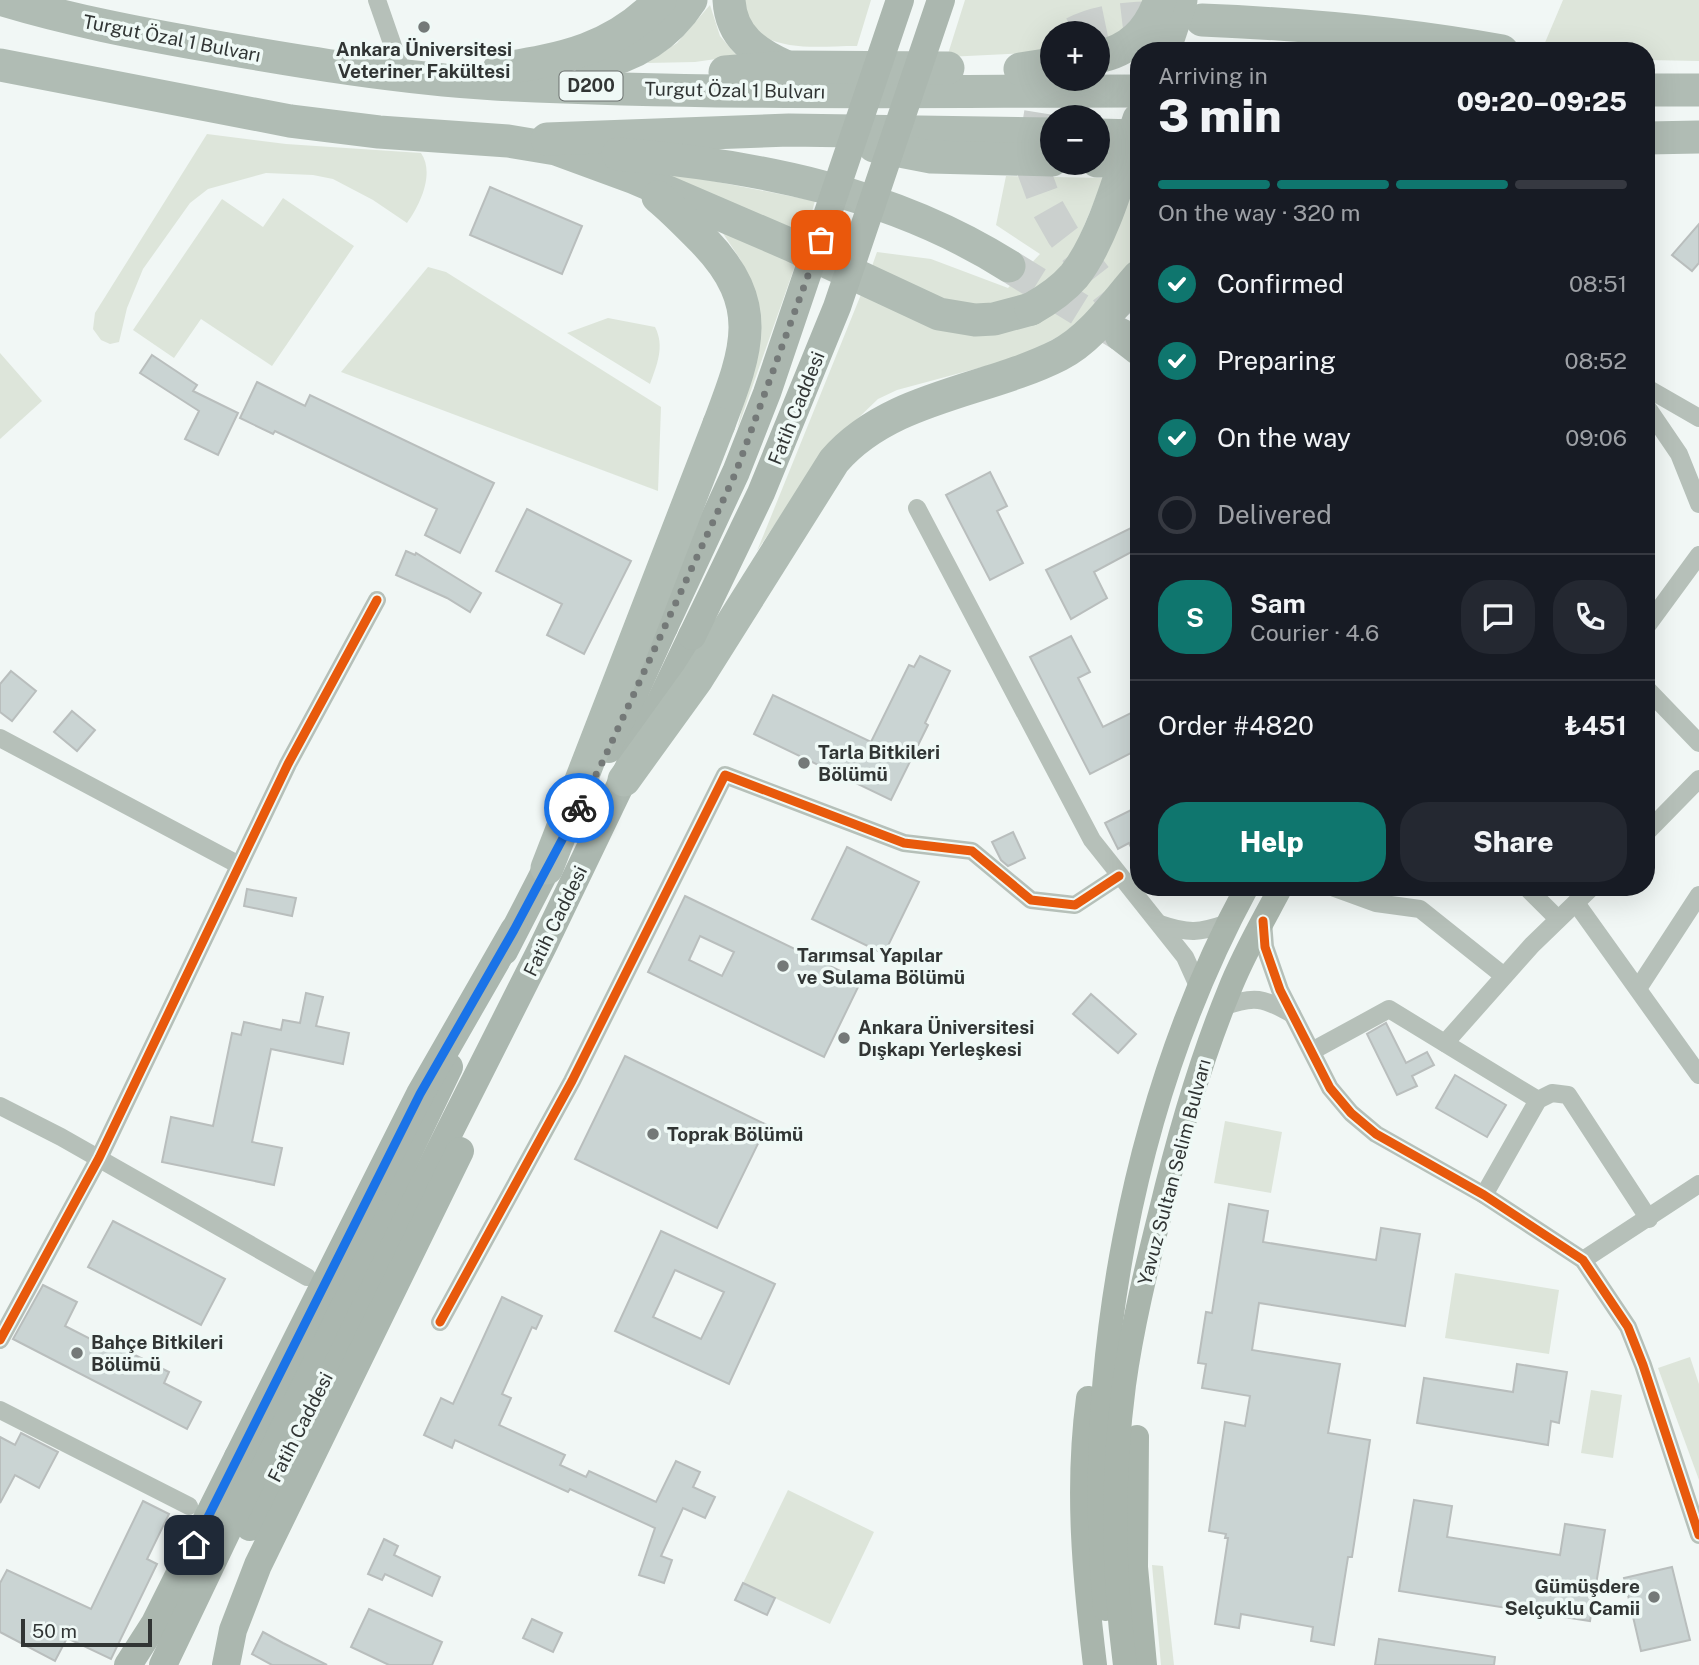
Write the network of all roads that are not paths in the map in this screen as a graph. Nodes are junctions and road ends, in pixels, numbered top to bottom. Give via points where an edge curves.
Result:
1 (3, 0) edge
2 (660, 0) edge
3 (691, 0) edge
4 (729, 0) edge
5 (900, 0) edge
6 (941, 0) edge
7 (379, 1) edge
8 (41, 7) edge
9 (1180, 10) edge
10 (1133, 42) edge
11 (1168, 42) edge
12 (1452, 42) edge
13 (1130, 45) edge
14 (0, 51) edge
15 (1110, 54) edge
16 (0, 65) edge
17 (787, 67) junction
18 (509, 68) junction
19 (1036, 69) edge
20 (1110, 70) edge
21 (1130, 70) edge
22 (402, 75) junction
23 (441, 79) junction
24 (592, 86) junction
25 (1655, 89) edge
26 (1699, 90) edge
27 (1130, 91) edge
28 (789, 130) junction
29 (1040, 134) edge
30 (1110, 135) edge
31 (1130, 136) edge
32 (1699, 136) edge
33 (1655, 138) edge
34 (508, 141) junction
35 (1130, 145) edge
36 (556, 149) junction
37 (1040, 160) edge
38 (1130, 161) edge
39 (1110, 162) edge
40 (635, 178) junction
41 (1009, 266) tunnel mouth
42 (1130, 286) edge
43 (1655, 393) edge
44 (1655, 418) edge
45 (1699, 418) edge
46 (1699, 504) edge
47 (917, 508) dead end
48 (1699, 555) edge
49 (377, 600) dead end
50 (1655, 615) edge
51 (1655, 697) edge
52 (0, 738) edge
53 (1699, 743) edge
54 (1699, 779) edge
55 (624, 780) junction
56 (1655, 824) edge
57 (239, 865) junction
58 (547, 868) junction
59 (1119, 876) junction
60 (1130, 889) edge
61 (1699, 895) edge
62 (1136, 896) edge
63 (1242, 896) edge
64 (1276, 896) edge
65 (1357, 896) edge
66 (1535, 896) edge
67 (1583, 896) edge
68 (1576, 903) junction
69 (1558, 919) junction
70 (1263, 921) junction
71 (1228, 923) junction
72 (1160, 924) junction
73 (514, 930) junction
74 (544, 944) junction
75 (1504, 976) junction
76 (1639, 987) junction
77 (1199, 988) junction
78 (1223, 1007) junction
79 (1292, 1014) junction
80 (1445, 1044) junction
81 (1312, 1051) junction
82 (1699, 1075) edge
83 (1538, 1101) junction
84 (0, 1106) edge
85 (99, 1158) junction
86 (1699, 1184) edge
87 (1485, 1195) junction
88 (1649, 1219) junction
89 (1583, 1260) junction
90 (307, 1277) dead end
91 (440, 1322) dead end
92 (0, 1340) edge
93 (1121, 1344) junction
94 (0, 1410) edge
95 (190, 1506) dead end
96 (1699, 1535) edge
97 (128, 1665) edge
98 (163, 1665) edge
99 (184, 1665) edge
100 (226, 1665) edge
101 (1095, 1665) edge
102 (1110, 1665) edge
103 (1125, 1665) edge
104 (1145, 1665) edge

1 - 8 highway, Turgut Özal 1 Bulvarı / D200
2 - 18 highway via 603,44
3 - 18 highway via 666,32 619,60 566,68
4 - 17 highway via 735,29 763,56
5 - 58 main road, Fatih Caddesi, bridge via 803,291 736,472 603,761
6 - 55 main road, Fatih Caddesi, bridge via 871,211 804,391 750,517
7 - 22 street
8 - 22 highway, Turgut Özal 1 Bulvarı / D200 via 257,55
9 - 10 highway via 1153,18
9 - 11 highway
9 - 12 highway
13 - 15 highway
14 - 34 highway, Turgut Özal 1 Bulvarı via 202,94
16 - 34 highway via 290,121
17 - 19 highway, Turgut Özal 1 Bulvarı
17 - 24 highway, Turgut Özal 1 Bulvarı
18 - 23 highway
20 - 21 highway
22 - 23 highway, Turgut Özal 1 Bulvarı / D200
23 - 24 highway, Turgut Özal 1 Bulvarı / D200
24 - 27 highway, Turgut Özal 1 Bulvarı / D200 via 750,92
25 - 26 highway
28 - 29 highway, Turgut Özal 1 Bulvarı
28 - 34 highway, Turgut Özal 1 Bulvarı
28 - 37 highway, Turgut Özal 1 Bulvarı via 931,158
30 - 31 highway
32 - 33 highway
34 - 36 highway
35 - 40 highway, bridge via 1083,263 1061,289 1031,309 984,320 939,314
36 - 40 highway
36 - 41 highway via 724,165 807,182 880,205
38 - 39 highway
40 - 58 highway, bridge via 717,255 741,294 746,330 719,424
42 - 55 highway via 1098,323 1061,354 898,414 849,443 697,679
43 - 45 street
44 - 46 street via 1679,453
47 - 59 street via 1092,840
48 - 50 street
49 - 57 street
51 - 53 street
52 - 57 street
54 - 56 street
55 - 74 main road, Fatih Caddesi
57 - 85 street
58 - 73 main road, Fatih Caddesi
59 - 60 street
59 - 91 street via 1075,905 1031,900 972,851 904,843 725,775 572,1081
61 - 76 street
62 - 72 street
63 - 71 main road, Yavuz Sultan Selim Bulvarı
64 - 70 main road, Yavuz Sultan Selim Bulvarı
65 - 75 street via 1420,909
66 - 69 street
67 - 68 street
68 - 69 street
68 - 76 street
69 - 75 street
70 - 78 main road, Yavuz Sultan Selim Bulvarı
70 - 79 street via 1265,947
71 - 72 street via 1202,932 1183,932
71 - 77 main road, Yavuz Sultan Selim Bulvarı
72 - 77 street via 1185,957
73 - 97 main road, bridge via 420,1094 155,1623
73 - 98 main road, Fatih Caddesi, bridge
74 - 99 main road, Fatih Caddesi
74 - 100 main road via 478,1113 258,1565 233,1630
75 - 80 street
76 - 82 street
77 - 93 main road, Yavuz Sultan Selim Bulvarı via 1152,1121 1121,1268
78 - 79 street via 1245,998 1258,999
78 - 93 main road, Yavuz Sultan Selim Bulvarı via 1201,1062
79 - 81 street
80 - 81 street via 1389,1009
80 - 83 street
81 - 87 street via 1330,1087 1351,1114 1376,1134
83 - 87 street
83 - 88 street via 1552,1093 1568,1095
84 - 85 street
85 - 90 street
85 - 92 street
86 - 88 street
87 - 89 street
88 - 89 street
89 - 96 street via 1628,1327
93 - 101 main road via 1097,1364 1081,1482 1084,1577
93 - 102 main road via 1099,1471 1101,1572
93 - 103 main road via 1117,1502
93 - 104 main road via 1138,1367 1136,1567
94 - 95 street

